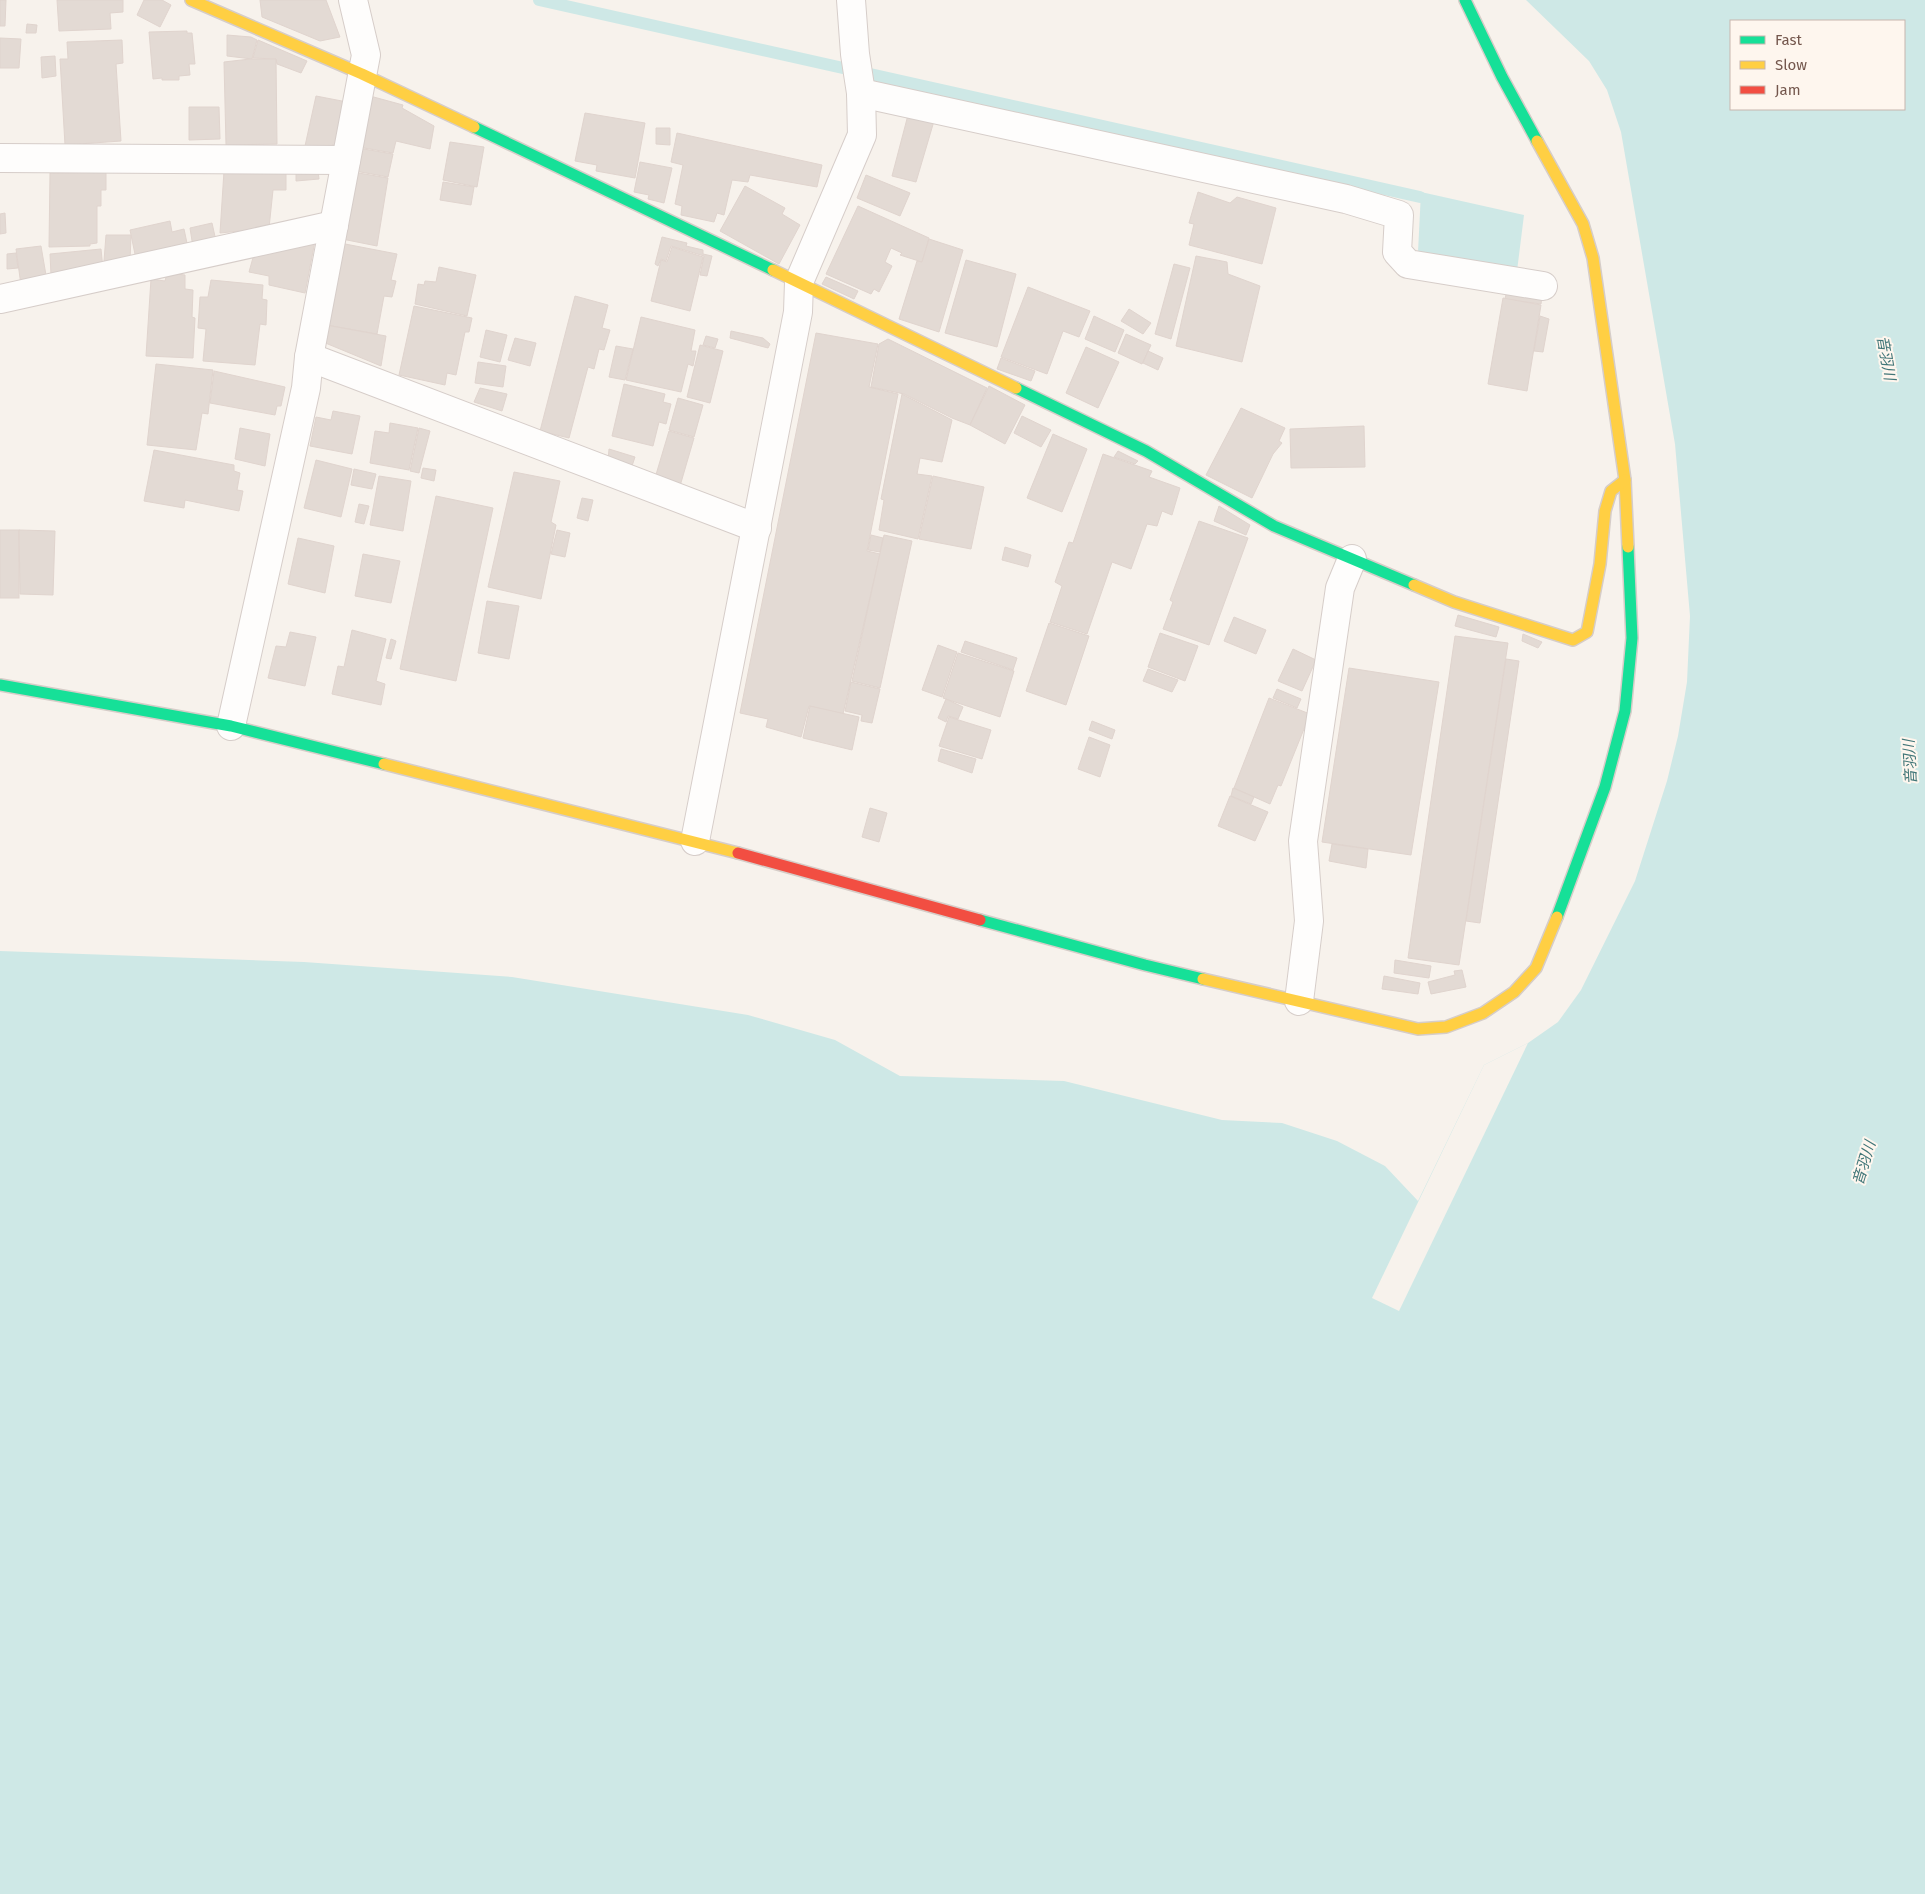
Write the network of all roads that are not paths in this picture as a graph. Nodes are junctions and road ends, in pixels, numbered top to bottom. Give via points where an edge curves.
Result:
1 (191, 0) edge
2 (353, 0) edge
3 (851, 0) edge
4 (1465, 0) edge
5 (362, 74) junction
6 (859, 79) junction
7 (0, 158) edge
8 (346, 160) junction
9 (334, 225) junction
10 (799, 282) junction
11 (1543, 286) dead end
12 (0, 299) edge
13 (309, 357) junction
14 (1625, 480) junction
15 (756, 528) junction
16 (1352, 559) junction
17 (0, 685) edge
18 (231, 726) junction
19 (695, 842) junction
20 (1299, 1002) junction

1 - 5 street
2 - 5 street via 366,55
3 - 6 street
4 - 14 street via 1502,77 1583,224 1593,258
5 - 8 street
5 - 10 street
6 - 10 street via 862,135
6 - 11 street via 1346,199 1399,215 1397,252 1408,264
7 - 8 street
8 - 9 street
9 - 12 street
9 - 13 street
10 - 15 street via 798,312
10 - 16 street via 1146,451 1274,526
13 - 15 street
13 - 18 street via 306,388
14 - 16 street via 1611,491 1605,511 1600,564 1587,632 1573,640 1454,602
14 - 20 street via 1632,638 1625,711 1605,788 1536,968 1514,992 1483,1013 1446,1027 1418,1029
15 - 19 street
16 - 20 street via 1340,588 1303,841 1310,921
17 - 18 street
18 - 19 street
19 - 20 street via 1145,965

